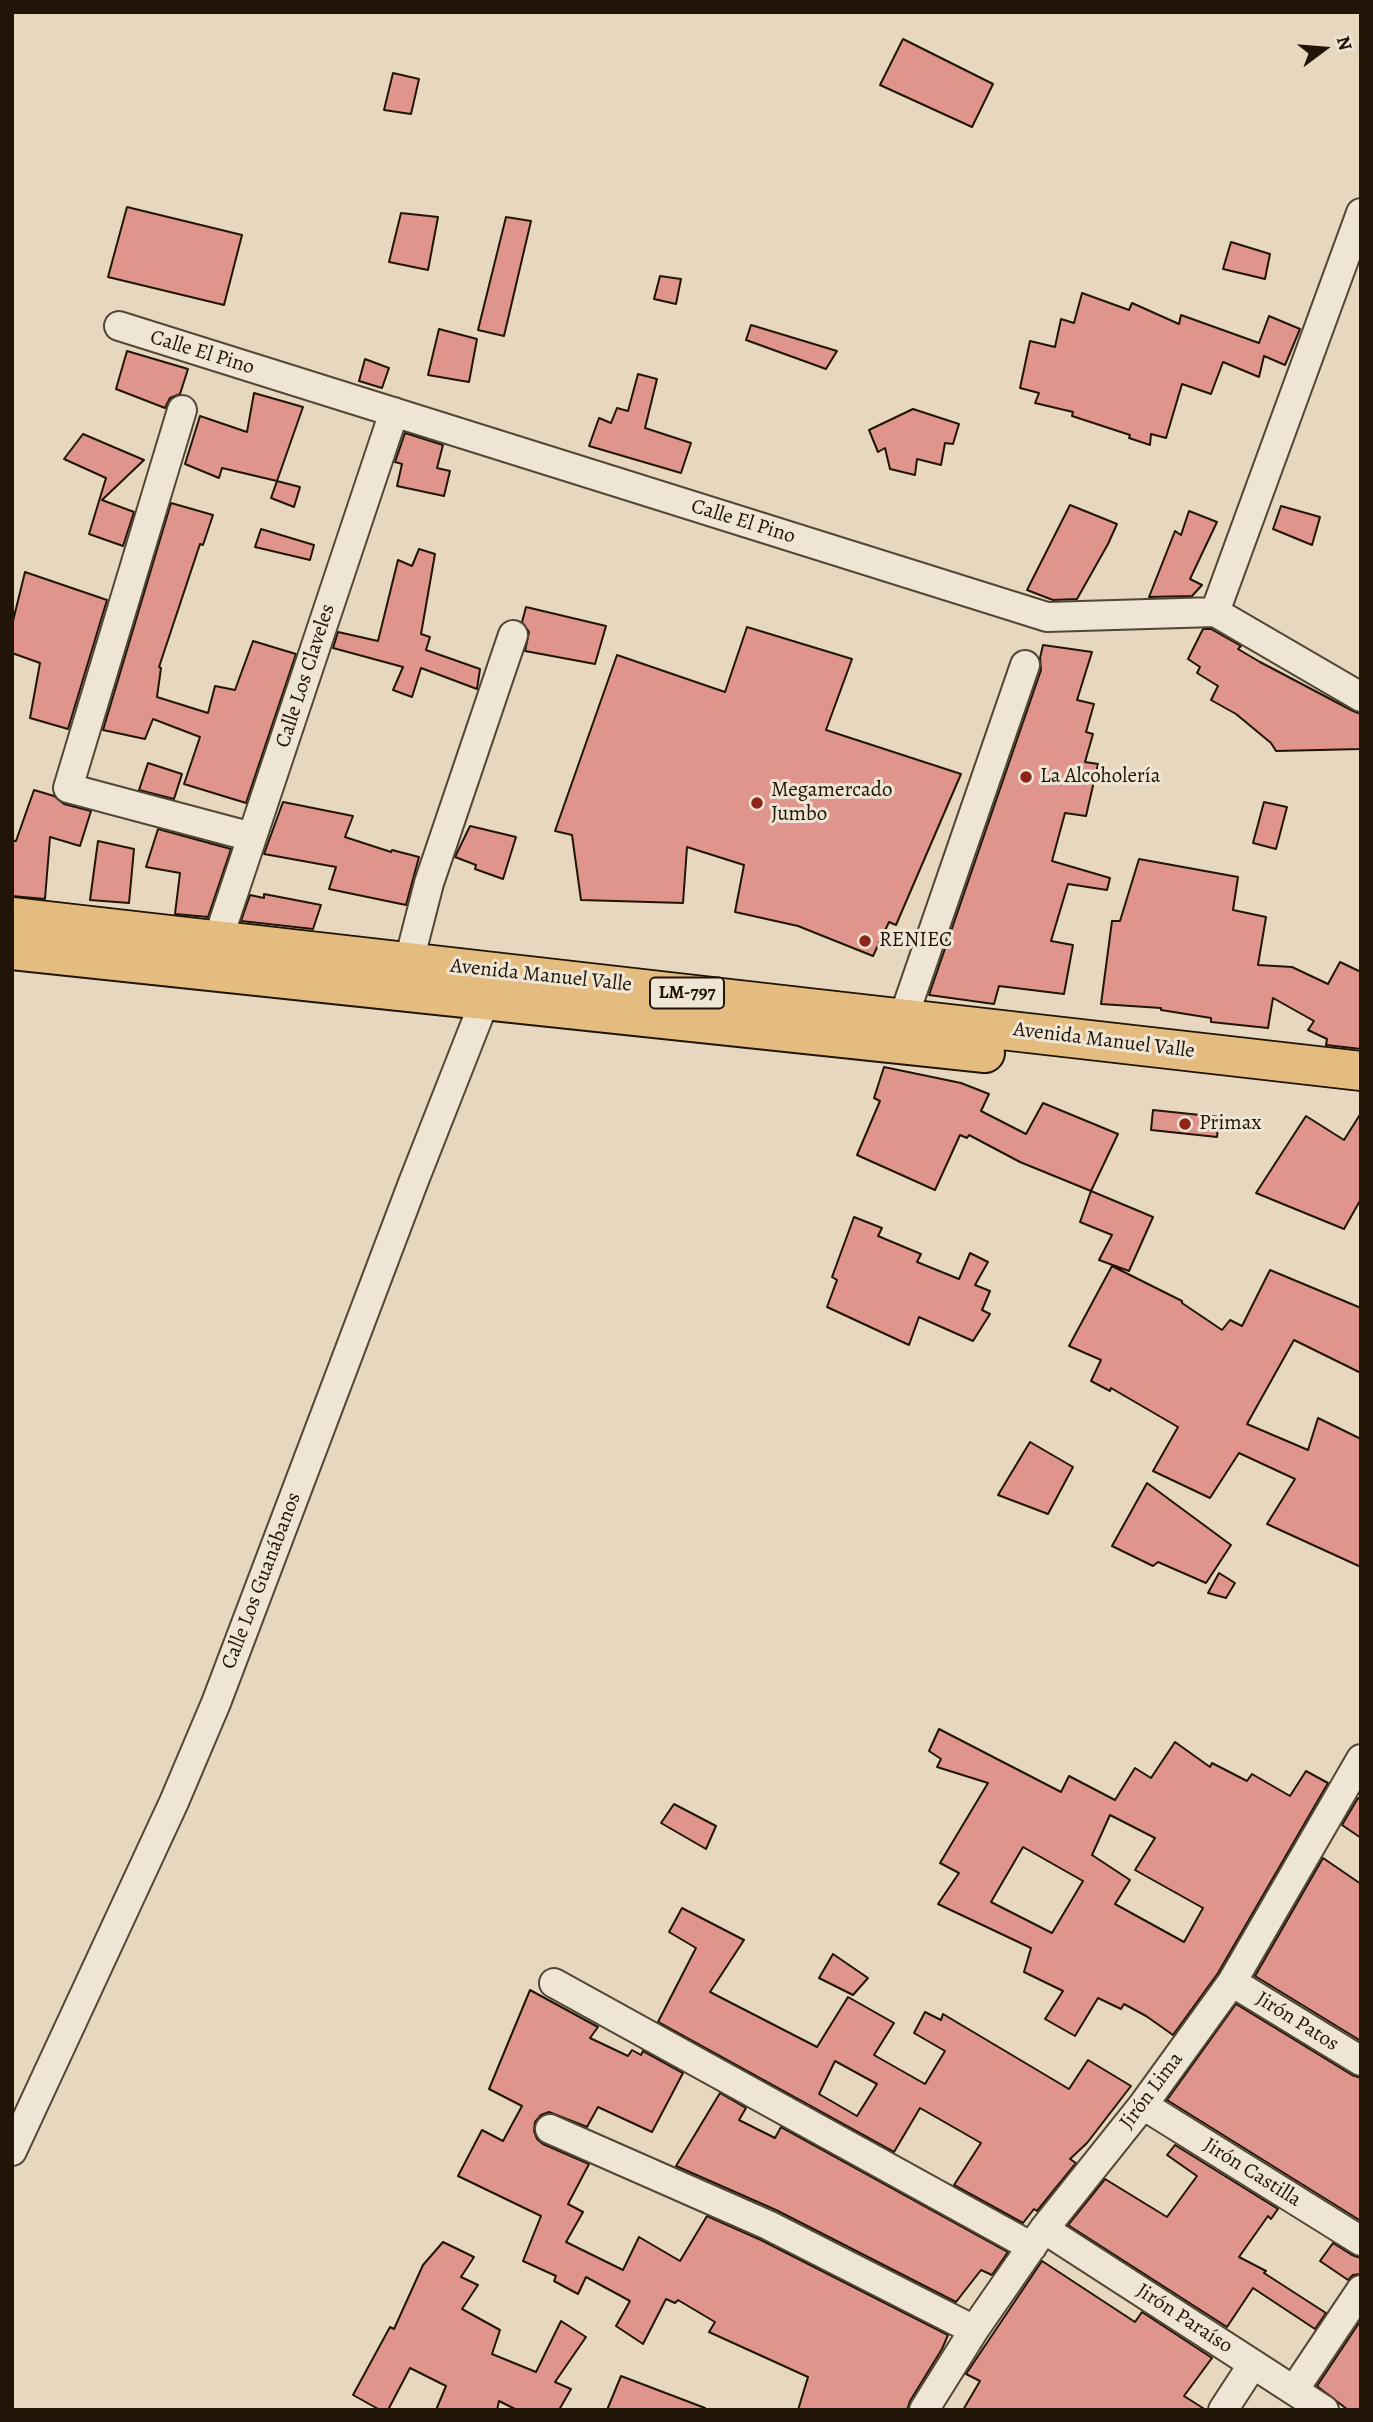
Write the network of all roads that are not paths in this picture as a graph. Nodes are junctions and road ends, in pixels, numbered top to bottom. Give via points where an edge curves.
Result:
1 (1361, 213) edge
2 (118, 326) dead end
3 (182, 410) dead end
4 (394, 412) junction
5 (1215, 612) junction
6 (513, 635) dead end
7 (1024, 665) dead end
8 (1361, 697) edge
9 (252, 838) junction
10 (12, 916) edge
11 (218, 939) junction
12 (12, 950) edge
13 (409, 961) junction
14 (485, 1000) junction
15 (899, 1031) junction
16 (1361, 1071) edge
17 (1361, 1094) edge
18 (1361, 1759) edge
19 (1232, 1982) junction
20 (554, 1983) dead end
21 (1361, 2061) edge
22 (1143, 2105) junction
23 (550, 2129) dead end
24 (12, 2151) edge
25 (1038, 2238) junction
26 (1361, 2241) edge
27 (1361, 2290) edge
28 (974, 2330) junction
29 (1253, 2364) junction
30 (1294, 2390) junction
31 (924, 2410) edge
32 (1223, 2410) edge
33 (1324, 2410) edge

1 - 5 street
2 - 4 street, Calle El Pino
3 - 9 street via 68,788
4 - 5 street, Calle El Pino via 1047,617
4 - 9 street, Calle Los Claveles
5 - 8 street
6 - 13 street via 429,883
7 - 15 street
9 - 11 street, Calle Los Claveles
10 - 11 main road, Avenida Manuel Valle / LM-797
11 - 13 main road, Avenida Manuel Valle / LM-797
12 - 14 main road, Avenida Manuel Valle / LM-797
13 - 15 main road, Avenida Manuel Valle / LM-797
14 - 15 main road, Avenida Manuel Valle / LM-797
14 - 24 street, Calle Los Guanábanos via 216,1703
15 - 16 main road, Avenida Manuel Valle / LM-797
15 - 17 main road, Avenida Manuel Valle / LM-797
18 - 19 street, Jirón Lima
19 - 21 street, Jirón Patos
19 - 22 street, Jirón Lima
20 - 25 street, Jirón Paraíso
22 - 25 street, Jirón Lima
22 - 26 street, Jirón Castilla
23 - 28 street via 768,2225
25 - 28 street, Jirón Lima
25 - 29 street, Jirón Paraíso
27 - 30 street
28 - 31 street, Jirón Lima
29 - 30 street, Jirón Paraíso
29 - 32 street
30 - 33 street, Jirón Paraíso

